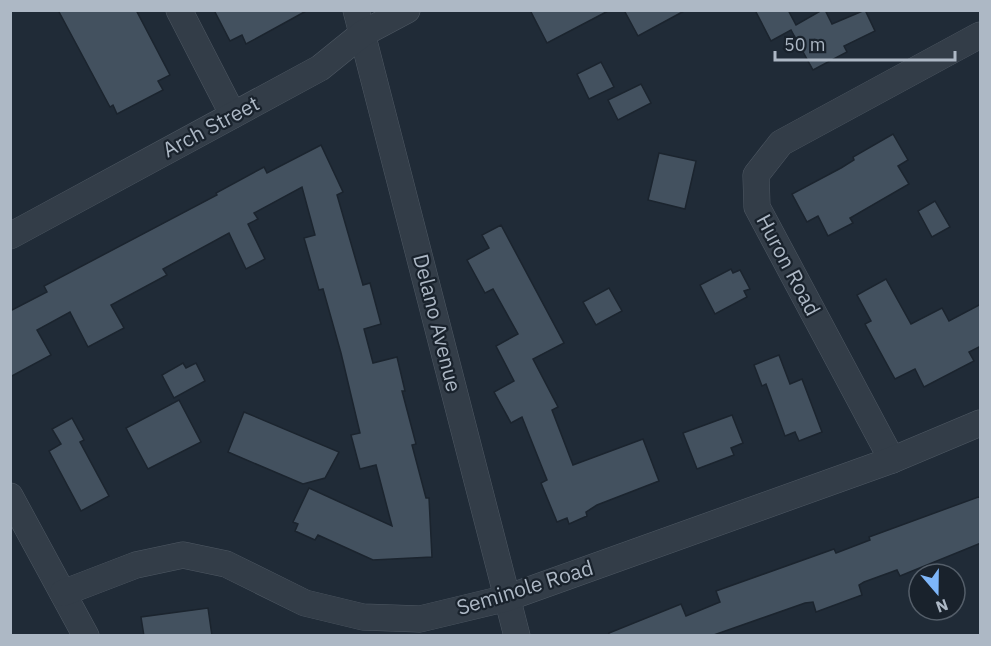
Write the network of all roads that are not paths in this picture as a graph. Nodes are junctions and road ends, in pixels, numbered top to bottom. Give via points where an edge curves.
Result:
1 (179, 10) edge
2 (407, 10) edge
3 (359, 22) edge
4 (981, 35) edge
5 (233, 115) junction
6 (10, 236) edge
7 (981, 423) edge
8 (892, 460) junction
9 (10, 496) edge
10 (63, 593) junction
11 (507, 598) junction
12 (86, 636) edge
13 (518, 636) edge

1 - 5 street
2 - 3 street, Arch Street
3 - 5 street, Arch Street via 320,68
3 - 11 street, Delano Avenue
4 - 8 street, Huron Road via 781,143 756,175 758,207
5 - 6 street, Arch Street
7 - 8 street, Seminole Road
8 - 11 street, Seminole Road
9 - 10 street
10 - 11 street, Seminole Road via 136,565 183,555 226,564 304,603 363,617 420,619
10 - 12 street
11 - 13 street, Delano Avenue

